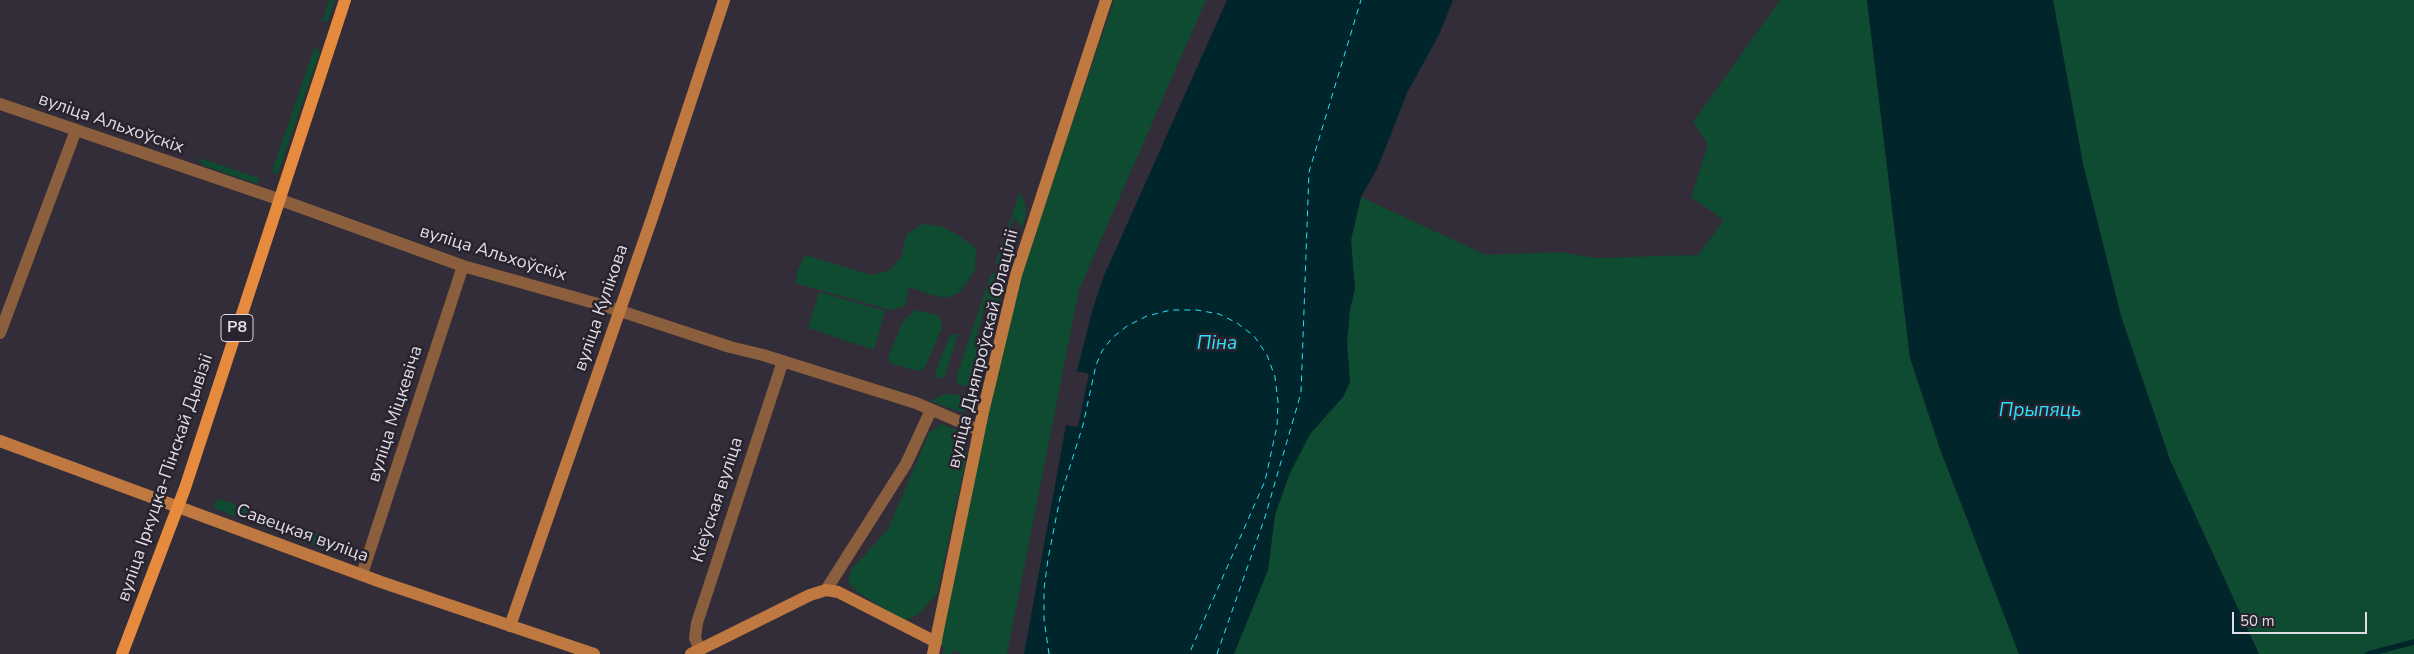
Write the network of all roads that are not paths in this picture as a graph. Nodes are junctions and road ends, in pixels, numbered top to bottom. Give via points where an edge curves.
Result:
1 (345, 0) edge
2 (724, 0) edge
3 (1106, 0) edge
4 (0, 104) edge
5 (76, 130) junction
6 (278, 199) junction
7 (463, 266) junction
8 (619, 312) junction
9 (0, 333) edge
10 (783, 361) junction
11 (931, 410) junction
12 (979, 430) junction
13 (0, 441) edge
14 (178, 506) junction
15 (362, 574) junction
16 (826, 590) junction
17 (510, 626) junction
18 (935, 648) edge
19 (695, 652) edge
20 (122, 654) edge
21 (594, 654) edge

1 - 6 main road, вуліца Іркуцка-Пінскай Дывізіі / Р8
2 - 8 street, вуліца Кулікова
3 - 12 street, вуліца Дняпроўскай Флаціліі via 1016,275
4 - 5 street, вуліца Альхоўскіх
5 - 6 street, вуліца Альхоўскіх
5 - 9 street
6 - 7 street, вуліца Альхоўскіх
6 - 14 main road, вуліца Іркуцка-Пінскай Дывізіі / Р8
7 - 8 street, вуліца Альхоўскіх
7 - 15 street, вуліца Міцкевіча
8 - 10 street, вуліца Альхоўскіх via 730,348
8 - 17 street, вуліца Кулікова
10 - 11 street, вуліца Альхоўскіх
10 - 19 street, Кіеўская вуліца via 697,623
11 - 12 street, вуліца Альхоўскіх
11 - 16 street via 906,464
12 - 18 street, вуліца Дняпроўскай Флаціліі
13 - 14 street, Савецкая вуліца
14 - 15 street, Савецкая вуліца
14 - 20 main road, вуліца Іркуцка-Пінскай Дывізіі / Р8
15 - 17 street, Савецкая вуліца
16 - 18 street via 838,592
16 - 19 street
17 - 21 street, Савецкая вуліца

